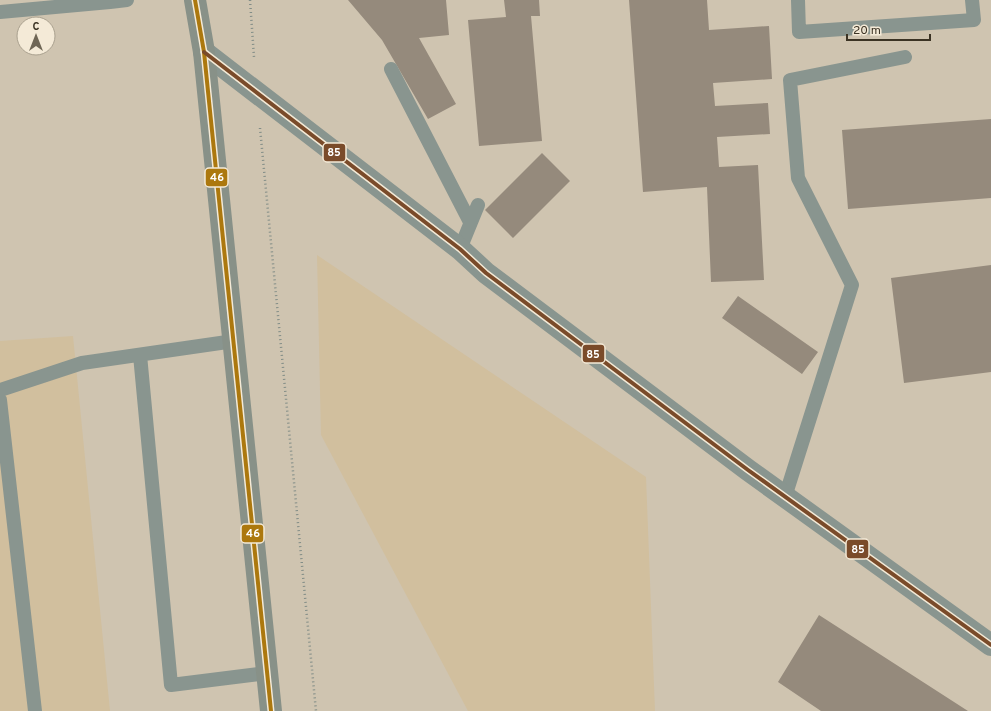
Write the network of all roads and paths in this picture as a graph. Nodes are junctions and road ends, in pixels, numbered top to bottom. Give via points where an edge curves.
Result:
1 (127, 0) edge
2 (195, 0) edge
3 (250, 0) edge
4 (798, 0) edge
5 (972, 0) edge
6 (109, 1) edge
7 (0, 12) edge
8 (204, 52) junction
9 (905, 56) dead end
10 (390, 69) dead end
11 (257, 92) junction
12 (478, 205) dead end
13 (470, 222) junction
14 (460, 249) junction
15 (234, 341) junction
16 (140, 355) junction
17 (0, 390) edge
18 (0, 400) edge
19 (785, 497) junction
20 (991, 645) edge
21 (267, 673) junction
22 (35, 711) edge
23 (271, 711) edge
24 (316, 711) edge

1 - 6 lane
2 - 8 main road
3 - 11 path
4 - 5 lane via 799,32 974,20
6 - 7 lane
8 - 11 street
8 - 15 main road
9 - 19 lane via 790,80 798,178 852,285
10 - 13 lane
11 - 14 street
11 - 24 path
12 - 13 lane
13 - 14 lane
14 - 19 street via 486,273
15 - 16 lane
15 - 21 main road
16 - 17 lane via 82,363
16 - 21 lane via 171,686
18 - 22 lane
19 - 20 street
21 - 23 main road

